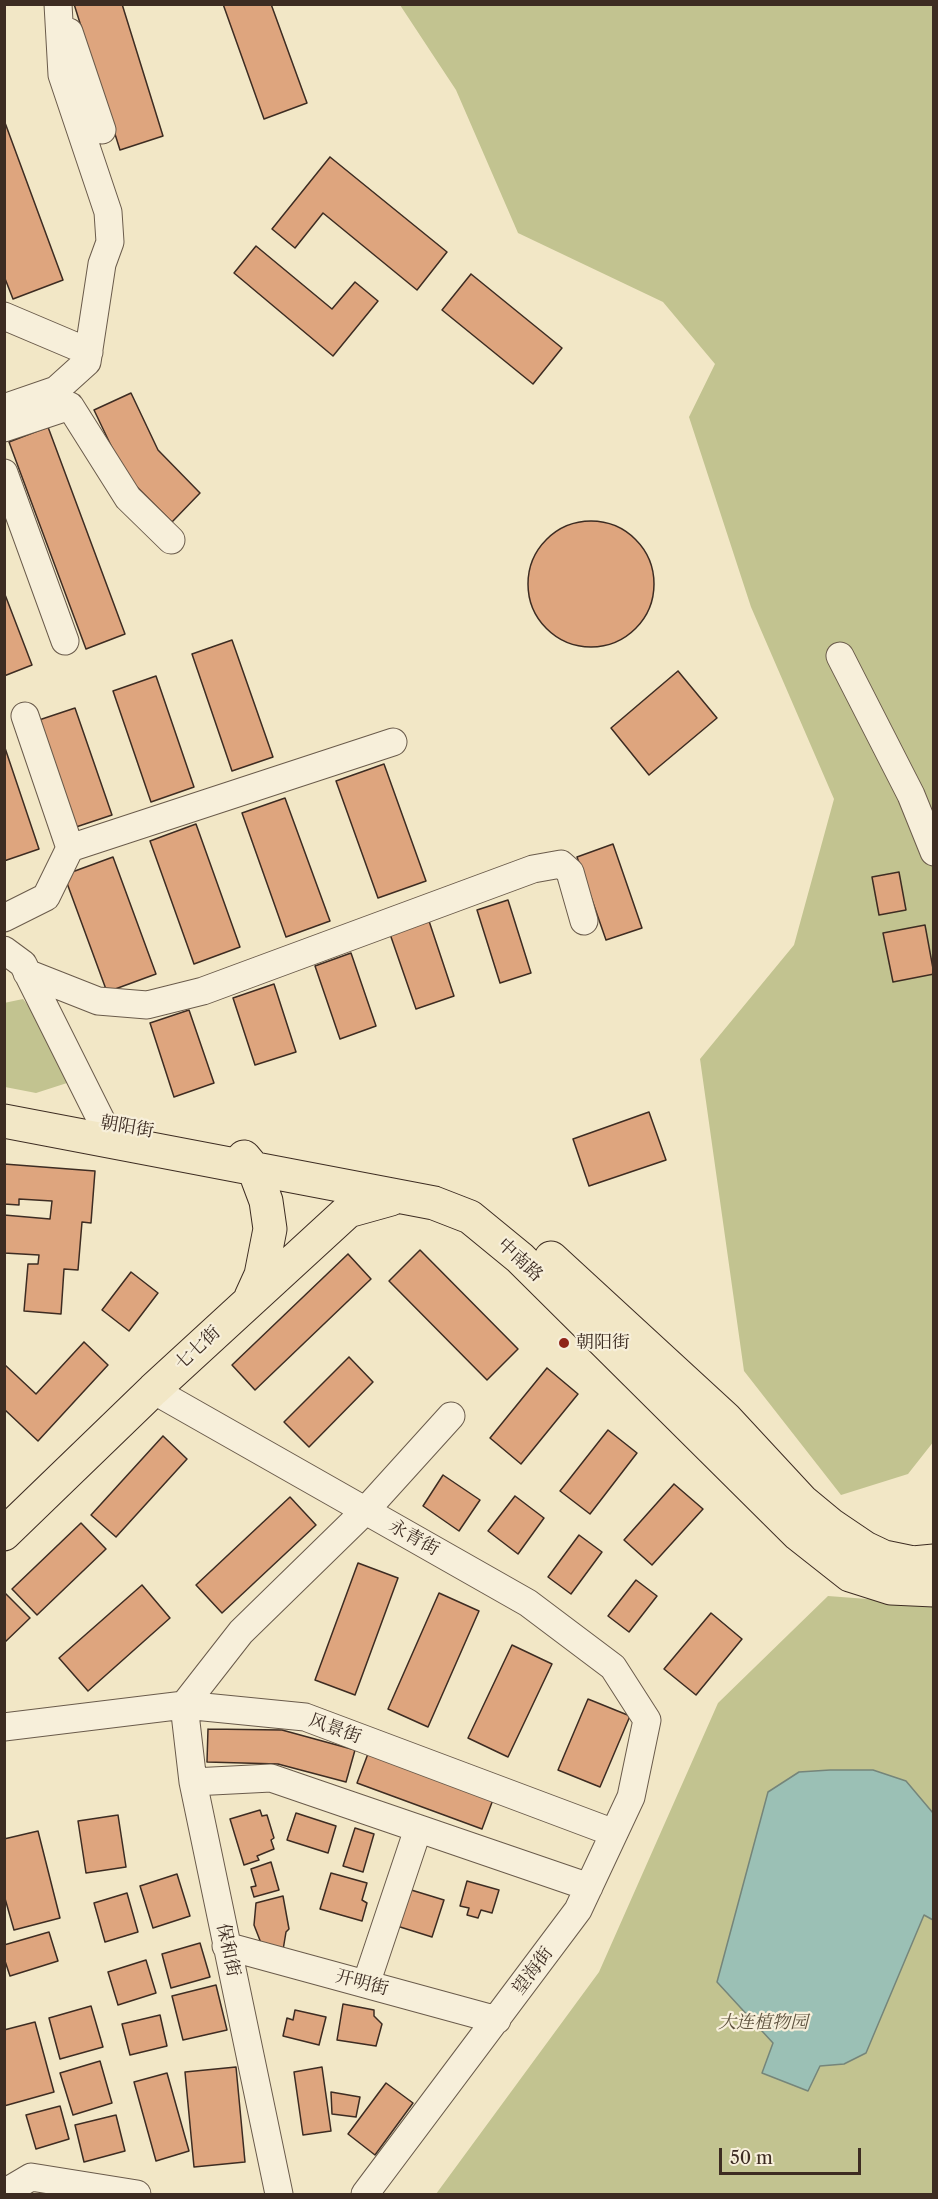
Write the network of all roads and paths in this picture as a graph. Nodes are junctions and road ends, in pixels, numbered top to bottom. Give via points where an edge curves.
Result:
1 (59, 4) edge
2 (102, 130) dead end
3 (4, 316) edge
4 (89, 352) junction
5 (4, 408) edge
6 (4, 428) edge
7 (4, 473) edge
8 (171, 540) dead end
9 (65, 641) dead end
10 (840, 656) dead end
11 (25, 716) dead end
12 (393, 742) dead end
13 (70, 848) junction
14 (933, 852) edge
15 (4, 918) edge
16 (585, 921) dead end
17 (4, 950) edge
18 (27, 974) junction
19 (4, 1105) edge
20 (4, 1121) edge
21 (102, 1122) junction
22 (245, 1158) junction
23 (411, 1198) junction
24 (249, 1301) junction
25 (153, 1390) junction
26 (451, 1416) dead end
27 (365, 1511) junction
28 (4, 1534) edge
29 (933, 1561) edge
30 (933, 1590) edge
31 (184, 1705) junction
32 (646, 1720) joint
33 (4, 1727) edge
34 (193, 1782) junction
35 (418, 1829) junction
36 (614, 1833) junction
37 (589, 1887) junction
38 (226, 1946) junction
39 (366, 1984) junction
40 (497, 2020) junction
41 (30, 2186) edge
42 (4, 2193) edge
43 (136, 2194) edge
44 (279, 2194) edge
45 (365, 2194) edge

1 - 2 street
1 - 4 street via 62,75 108,212 110,242 102,264
3 - 4 street
4 - 5 street via 87,362 56,390
6 - 8 street via 70,406 129,498
7 - 9 street
10 - 14 street via 911,795
11 - 13 street
12 - 13 street
13 - 15 street via 46,897
16 - 18 street via 570,872 561,864 533,869 202,991 147,1005 98,1001
17 - 18 street via 23,964
18 - 21 street
19 - 21 main road, 朝阳街
20 - 22 main road, 中南路
21 - 22 main road, 朝阳街
22 - 23 main road, 中南路
22 - 24 main road via 266,1201 270,1229 261,1275
22 - 29 main road, 朝阳街 via 448,1186 490,1207 726,1419 802,1501 831,1525 884,1557 913,1563
23 - 24 main road, 七七街 via 388,1199 348,1211
23 - 30 main road, 中南路 via 470,1217 520,1258 798,1534 850,1575 891,1588
24 - 25 main road, 七七街
25 - 27 street, 永青街
25 - 28 main road, 七七街
26 - 27 street
27 - 31 street via 241,1632
27 - 32 street, 永青街 via 528,1603 613,1667
31 - 33 street, 风景街
31 - 34 street, 保和街
31 - 36 street, 风景街 via 306,1717
32 - 36 street, 望海街 via 631,1797
34 - 35 street via 271,1778
34 - 38 street, 保和街
35 - 37 street
35 - 39 street
36 - 37 street, 望海街
37 - 40 street, 望海街 via 578,1910
38 - 39 street, 开明街
38 - 44 street, 保和街
39 - 40 street, 开明街
40 - 45 street, 望海街
41 - 42 street
41 - 43 street

